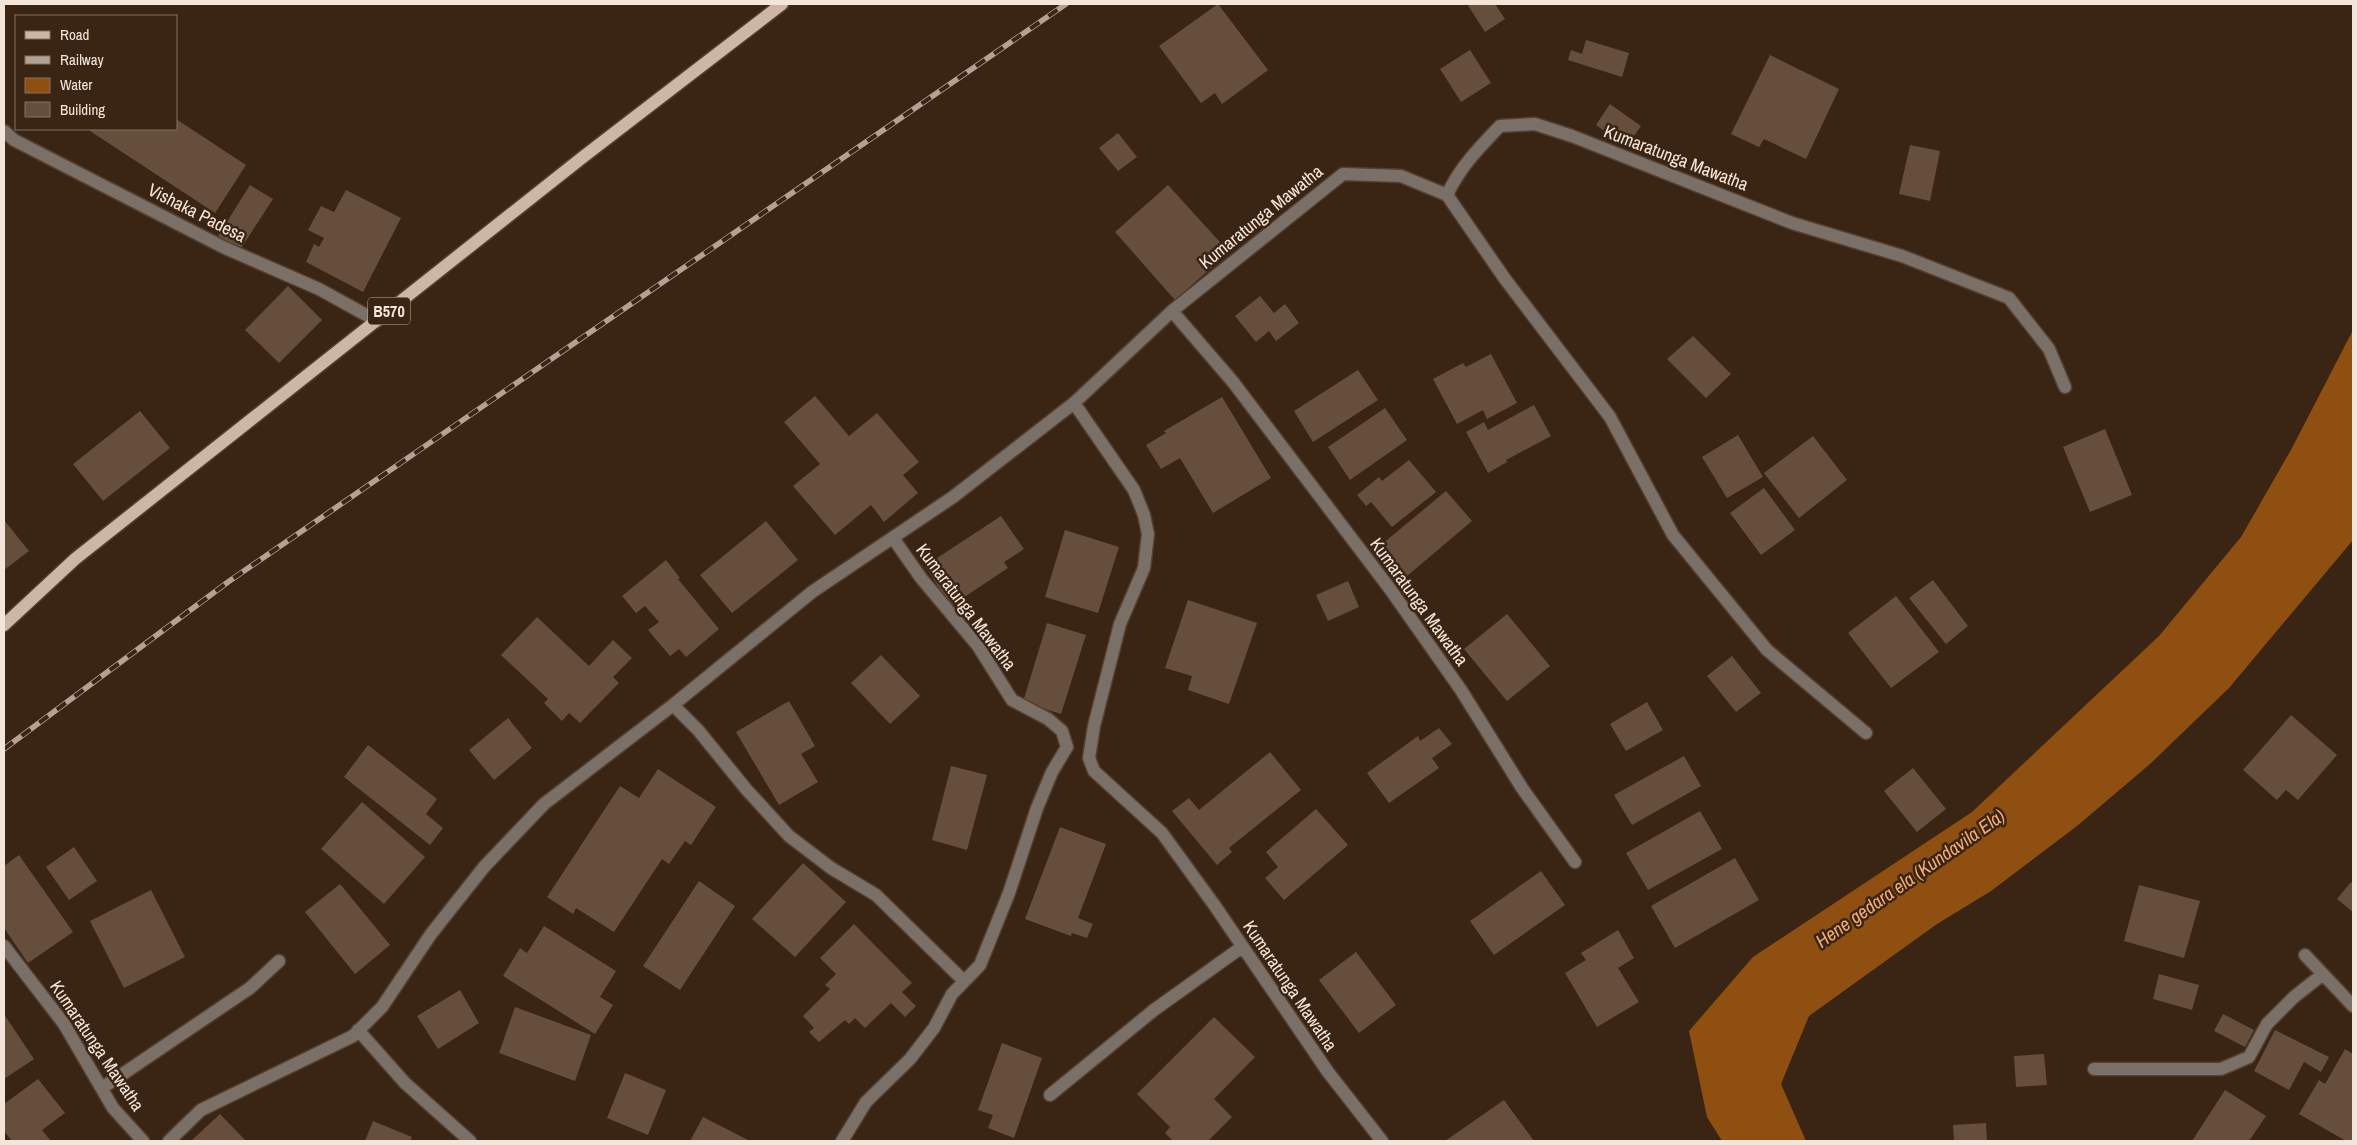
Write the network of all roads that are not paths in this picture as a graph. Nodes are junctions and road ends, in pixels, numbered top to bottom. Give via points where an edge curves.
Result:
1 (782, 4) edge
2 (4, 131) edge
3 (1447, 195) junction
4 (1172, 311) junction
5 (377, 321) junction
6 (2065, 386) dead end
7 (1074, 403) junction
8 (893, 538) junction
9 (4, 625) edge
10 (673, 705) junction
11 (1866, 733) dead end
12 (1575, 862) dead end
13 (4, 946) edge
14 (1242, 947) junction
15 (2305, 955) dead end
16 (279, 961) dead end
17 (2323, 974) junction
18 (964, 981) junction
19 (2353, 1006) edge
20 (358, 1030) junction
21 (2094, 1069) dead end
22 (102, 1088) junction
23 (1050, 1095) dead end
24 (143, 1141) edge
25 (169, 1141) edge
26 (470, 1141) edge
27 (842, 1141) edge
28 (1382, 1141) edge

1 - 5 main road, B570
2 - 5 street, Vishaka Padesa via 14,140 225,248 319,289
3 - 4 street, Kumaratunga Mawatha via 1400,176 1343,174
3 - 6 street, Kumaratunga Mawatha via 1470,157 1500,126 1535,124 1792,223 1902,256 2008,298 2049,349
3 - 11 street via 1505,279 1610,417 1672,535 1767,650
4 - 7 street
4 - 12 street, Kumaratunga Mawatha via 1233,382 1390,590
5 - 9 main road, B570 via 75,559
7 - 8 street via 953,498
7 - 14 street, Kumaratunga Mawatha via 1134,490 1148,534 1144,568 1120,624 1089,758 1094,772 1162,833
8 - 10 street via 812,592
8 - 18 street, Kumaratunga Mawatha via 921,578 978,646 1012,700 1048,719 1066,738 1067,747 1037,808 1009,893 980,965
10 - 18 street via 789,836 831,868 876,895
10 - 20 street via 544,804 484,867 432,934 382,1007
13 - 22 street, Kumaratunga Mawatha via 64,1024
14 - 23 street via 1154,1010
14 - 28 street, Kumaratunga Mawatha via 1328,1072
15 - 17 street
16 - 22 street via 250,988
17 - 19 street
17 - 21 street via 2267,1024 2249,1057 2221,1069
18 - 27 street, Kumaratunga Mawatha via 952,994 934,1028 910,1059 866,1102
20 - 25 street via 353,1036 201,1110
20 - 26 street via 405,1083
22 - 24 street, Kumaratunga Mawatha via 114,1108

